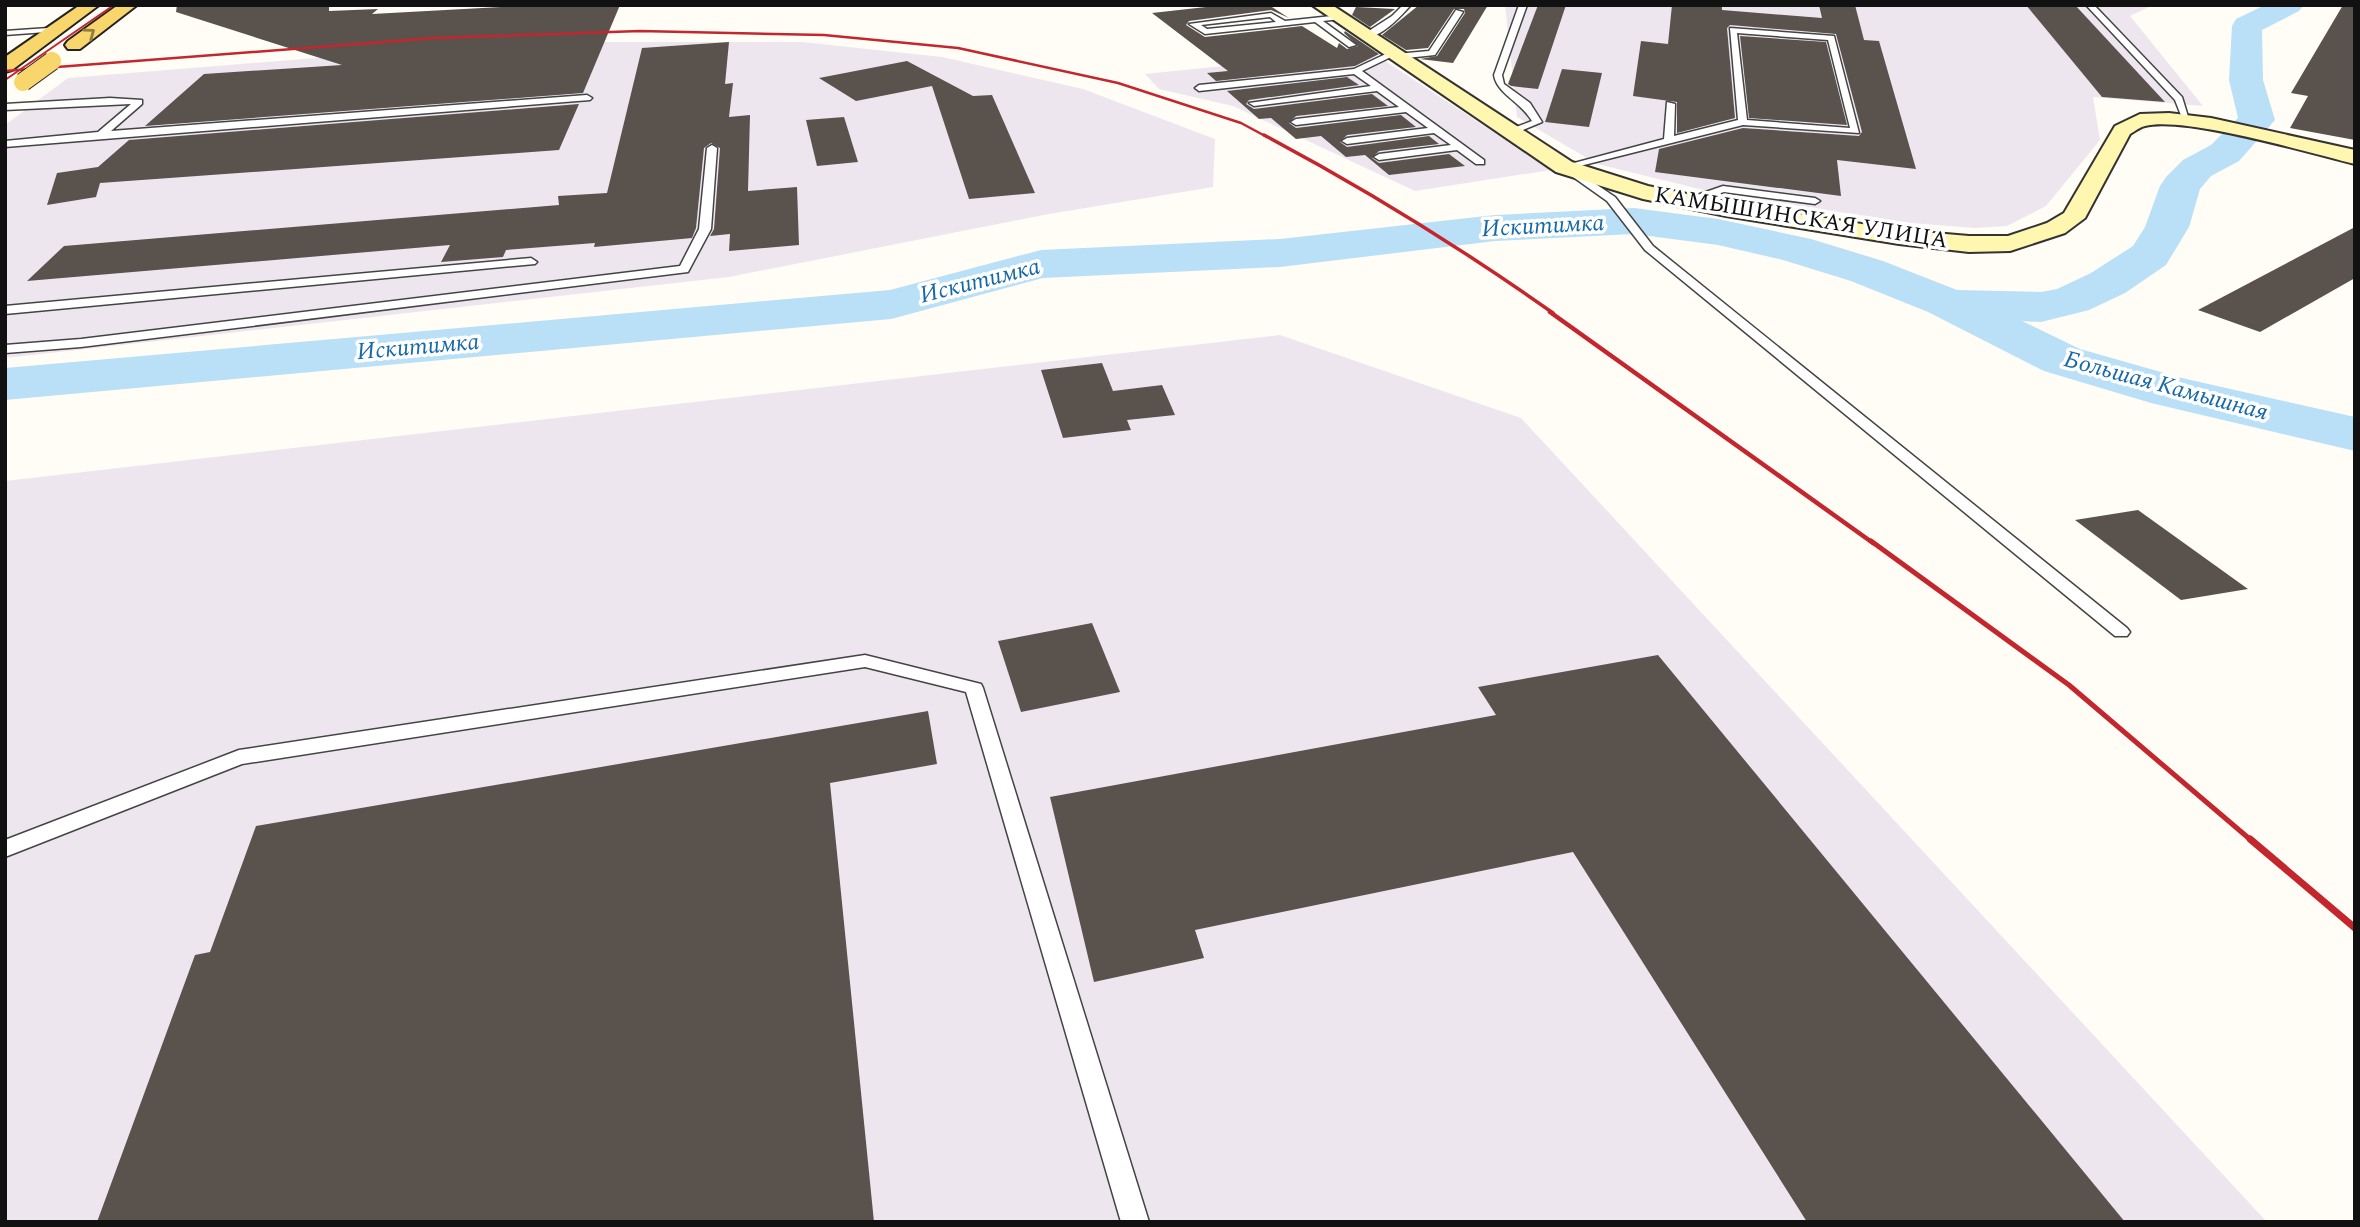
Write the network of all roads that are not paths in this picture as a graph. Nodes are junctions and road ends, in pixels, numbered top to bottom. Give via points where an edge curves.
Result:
1 (90, 5) edge
2 (129, 5) edge
3 (1407, 5) edge
4 (1523, 5) edge
5 (2090, 5) edge
6 (1459, 12) dead end
7 (1325, 14) edge
8 (1284, 23) junction
9 (60, 29) junction
10 (5, 33) edge
11 (1359, 41) junction
12 (1394, 54) junction
13 (8, 65) edge
14 (1356, 71) junction
15 (1199, 88) dead end
16 (1380, 88) junction
17 (5, 93) edge
18 (587, 98) dead end
19 (1254, 103) dead end
20 (1670, 104) dead end
21 (5, 107) edge
22 (1408, 109) junction
23 (2187, 121) junction
24 (1296, 122) dead end
25 (1743, 122) junction
26 (1436, 131) junction
27 (1511, 132) junction
28 (101, 135) junction
29 (1670, 140) junction
30 (1347, 141) dead end
31 (5, 144) edge
32 (1458, 147) junction
33 (712, 148) dead end
34 (1379, 157) dead end
35 (2355, 158) edge
36 (1480, 163) dead end
37 (1564, 167) junction
38 (1685, 201) junction
39 (1815, 201) dead end
40 (531, 262) dead end
41 (5, 310) edge
42 (5, 349) edge
43 (2121, 632) dead end
44 (5, 849) edge
45 (1135, 1222) edge

1 - 9 main road
17 -> 2 main road, bridge
3 - 11 lane
4 - 27 lane via 1498,75 1500,85 1527,105 1537,122
5 - 23 lane via 2179,99
6 - 12 lane via 1432,53
7 - 8 lane
7 - 11 street, КАМЫШИНСКАЯ УЛИЦА
8 - 8 lane via 1271,15 1193,24 1205,32
9 - 10 lane
9 - 13 main road
11 - 12 street, КАМЫШИНСКАЯ УЛИЦА
12 - 14 lane
12 - 27 street, КАМЫШИНСКАЯ УЛИЦА
14 - 15 lane
14 - 16 lane
16 - 19 lane
16 - 22 lane
18 - 28 lane
20 - 29 lane
21 - 28 lane via 139,102
22 - 24 lane
22 - 26 lane
23 - 35 street, КАМЫШИНСКАЯ УЛИЦА
23 - 38 street, КАМЫШИНСКАЯ УЛИЦА via 2150,118 2130,123 2073,218 2038,236 2010,243 1899,237
25 - 25 lane via 1733,30 1831,38 1856,131
25 - 29 lane
26 - 30 lane
26 - 32 lane
27 - 37 street, КАМЫШИНСКАЯ УЛИЦА
28 - 31 lane
29 - 37 lane
32 - 34 lane
32 - 36 lane
33 - 42 lane via 705,229 684,269
37 - 38 street, КАМЫШИНСКАЯ УЛИЦА
37 - 43 lane via 1611,199 1648,248
38 - 39 lane via 1723,189
40 - 41 lane
44 - 45 lane via 239,757 865,661 974,688

